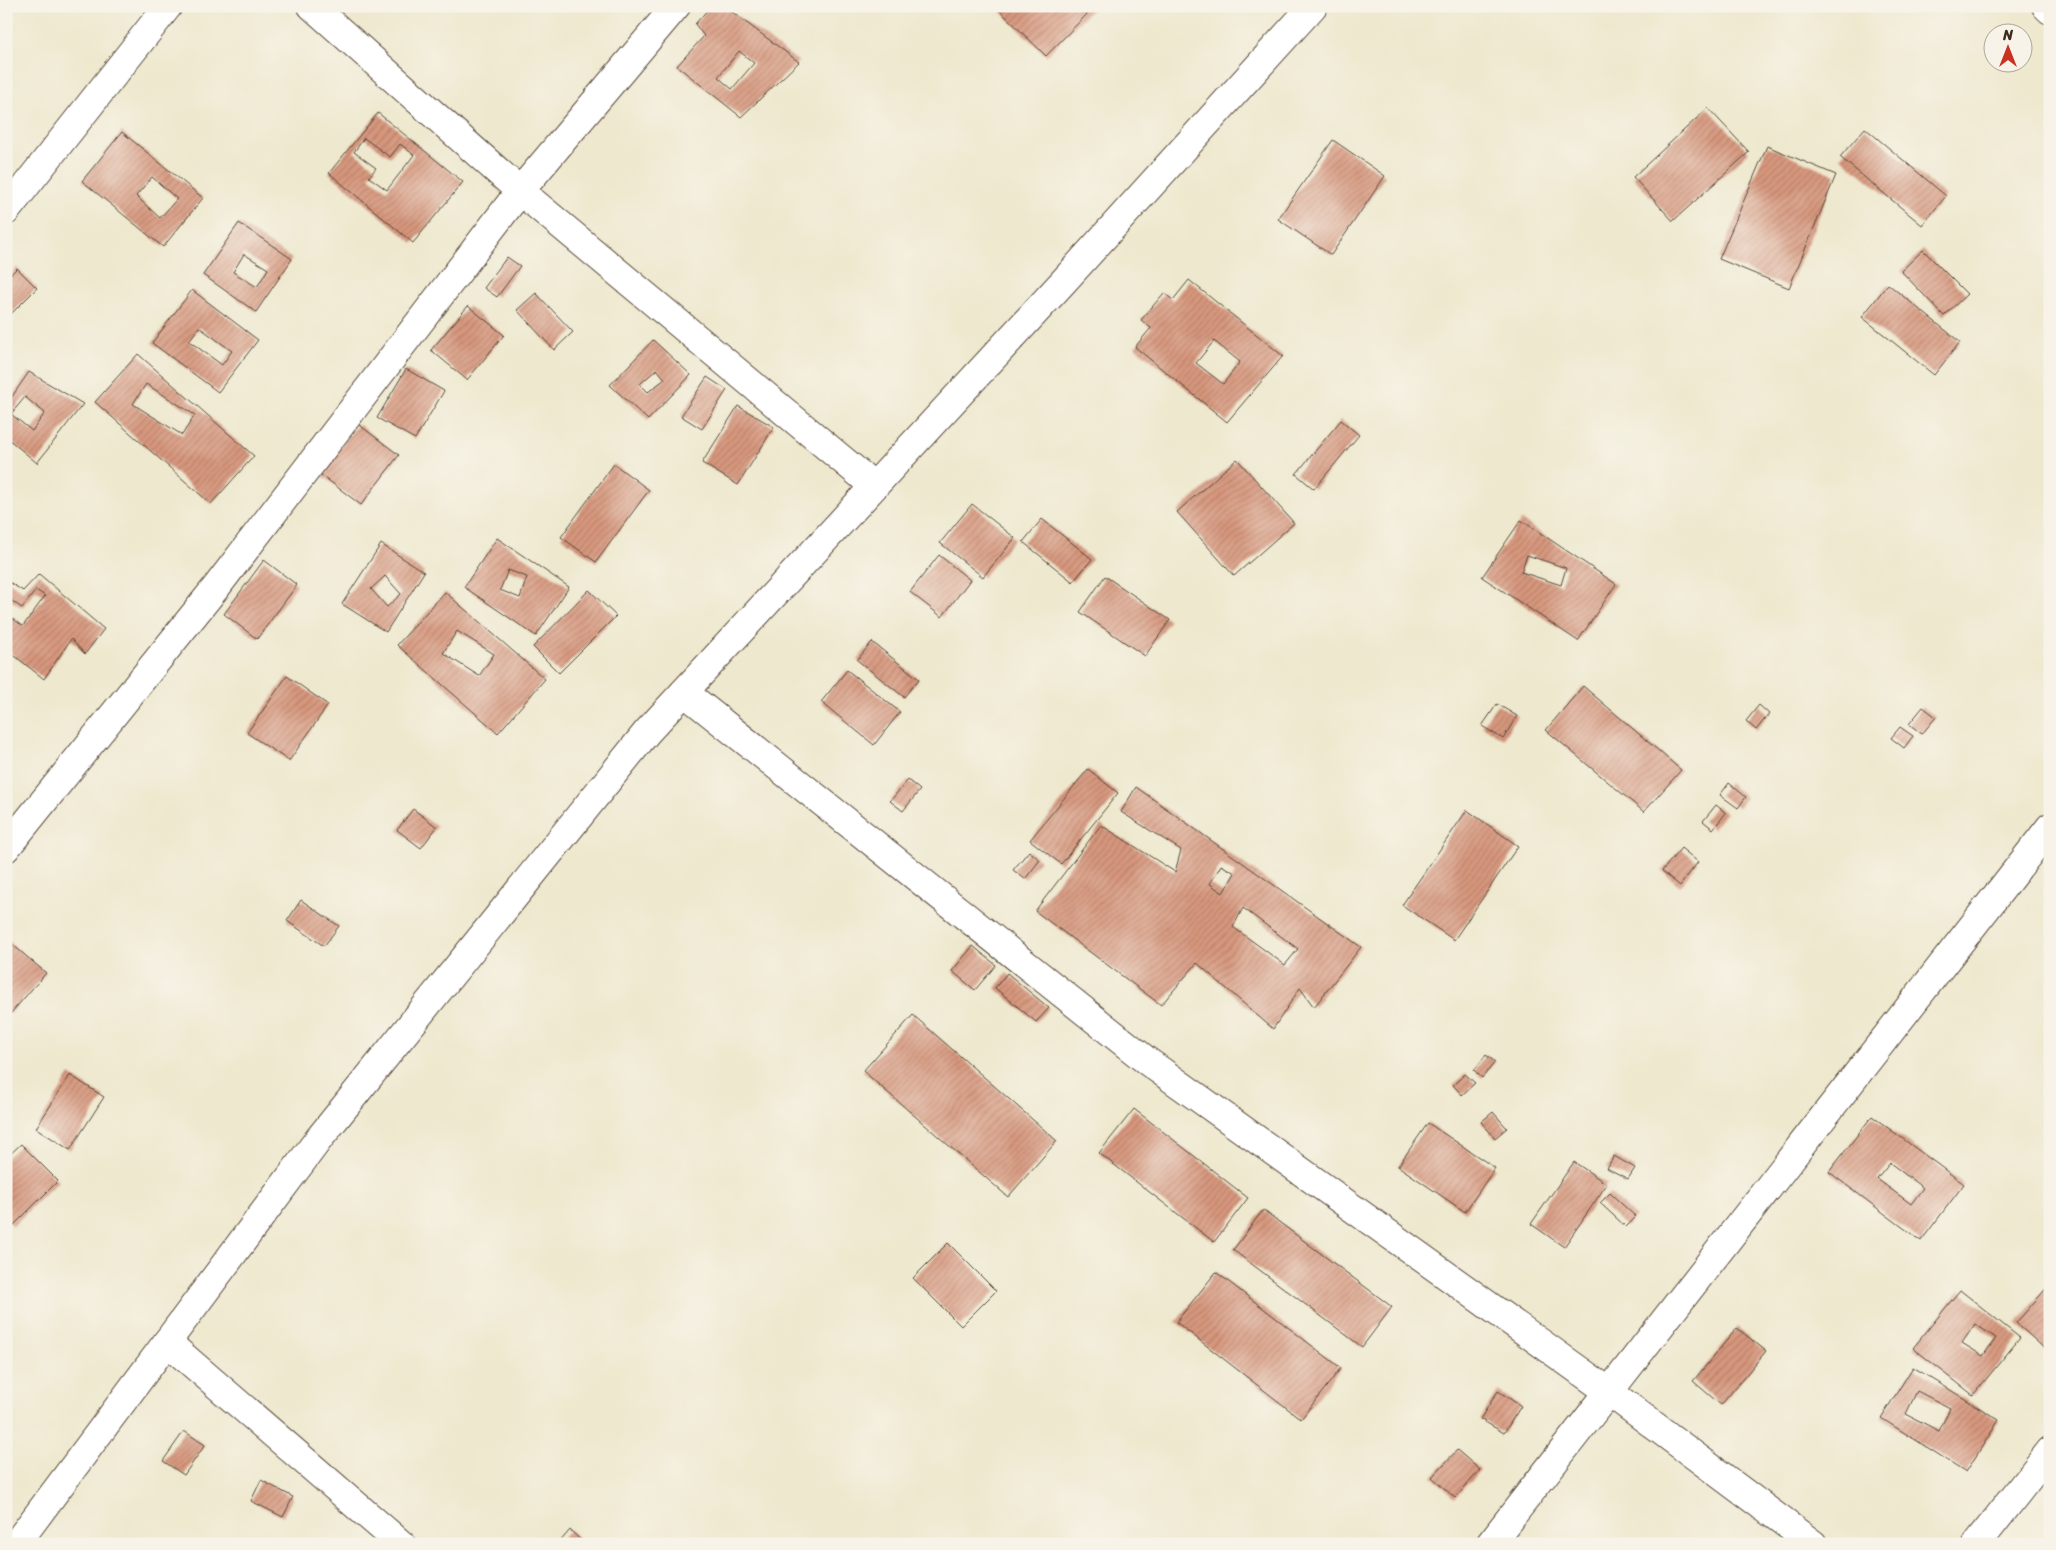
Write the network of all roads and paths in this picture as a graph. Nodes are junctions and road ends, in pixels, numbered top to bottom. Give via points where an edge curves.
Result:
1 (168, 6) edge
2 (312, 6) edge
3 (676, 6) edge
4 (1313, 6) edge
5 (2046, 6) edge
6 (2050, 10) edge
7 (520, 191) junction
8 (6, 211) edge
9 (874, 486) junction
10 (684, 692) junction
11 (2050, 827) edge
12 (6, 848) edge
13 (167, 1342) junction
14 (1608, 1391) junction
15 (2050, 1451) edge
16 (16, 1544) edge
17 (401, 1544) edge
18 (1490, 1544) edge
19 (1813, 1544) edge
20 (1978, 1544) edge

1 - 8 street
2 - 7 street
3 - 7 street
4 - 9 street
5 - 6 street
7 - 9 street
7 - 12 street via 218,585
9 - 10 street
10 - 13 street via 647,732 324,1132
10 - 14 street via 1147,1061
11 - 14 street
13 - 16 street
13 - 17 street
14 - 18 street
14 - 19 street
15 - 20 street

